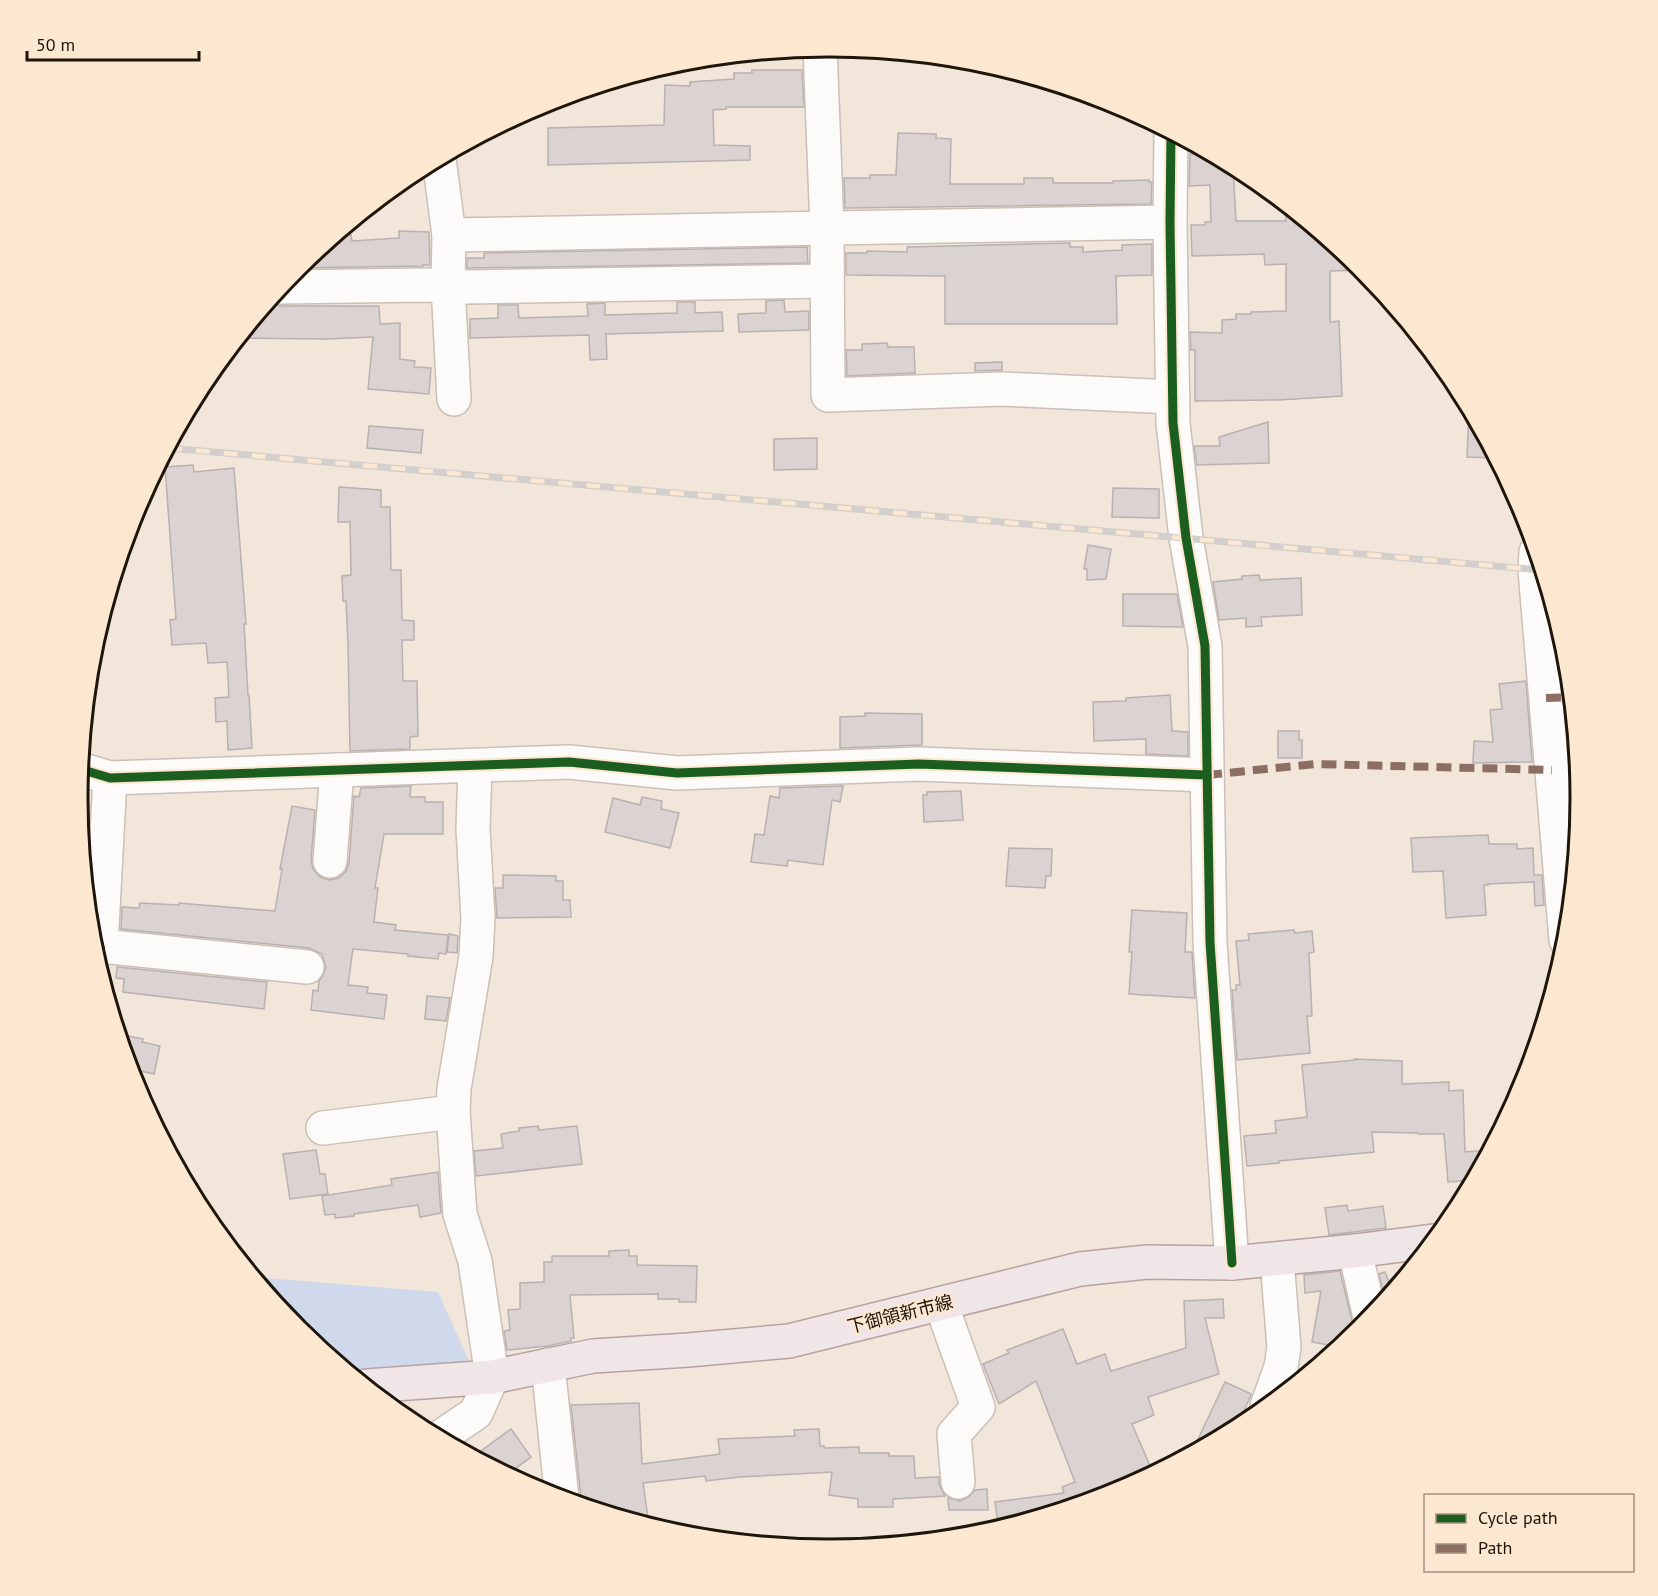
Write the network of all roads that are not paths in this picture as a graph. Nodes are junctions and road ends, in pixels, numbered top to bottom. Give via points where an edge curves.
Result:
1 (820, 57) edge
2 (1171, 140) edge
3 (440, 167) edge
4 (1170, 222) junction
5 (827, 229) junction
6 (449, 236) junction
7 (827, 281) junction
8 (448, 285) junction
9 (293, 287) edge
10 (1173, 398) junction
11 (454, 399) dead end
12 (1535, 574) edge
13 (475, 766) junction
14 (337, 770) junction
15 (95, 773) edge
16 (1207, 775) junction
17 (330, 861) dead end
18 (1563, 902) edge
19 (99, 928) edge
20 (103, 946) edge
21 (307, 967) dead end
22 (453, 1112) junction
23 (323, 1128) dead end
24 (1422, 1242) edge
25 (1355, 1251) junction
26 (1276, 1260) junction
27 (1232, 1263) junction
28 (941, 1304) junction
29 (1368, 1307) edge
30 (548, 1365) junction
31 (1294, 1370) edge
32 (492, 1377) junction
33 (377, 1385) edge
34 (447, 1433) edge
35 (958, 1482) dead end
36 (561, 1489) edge

1 - 5 street
2 - 4 street
3 - 6 street
4 - 5 street
4 - 10 street
5 - 6 street
5 - 7 street
6 - 8 street
7 - 8 street
7 - 10 street via 828,395 1003,389
8 - 9 street
8 - 11 street
10 - 16 street via 1186,537 1205,646
12 - 18 street
13 - 14 street
13 - 16 street via 569,762 677,773 919,764
13 - 22 street via 476,956
14 - 15 street
14 - 17 street
15 - 19 street
16 - 27 street via 1210,942
20 - 21 street
22 - 23 street
22 - 32 street via 460,1214 475,1261
24 - 25 main road, 下御領新市線
25 - 26 main road, 下御領新市線
25 - 29 street
26 - 27 main road, 下御領新市線
26 - 31 street via 1284,1347
27 - 28 main road, 下御領新市線 via 1147,1262 1080,1269
28 - 30 main road, 下御領新市線 via 789,1341 593,1356
28 - 35 street via 978,1407 954,1434
30 - 32 main road, 下御領新市線
30 - 36 street
32 - 33 main road, 下御領新市線
32 - 34 street via 476,1413

